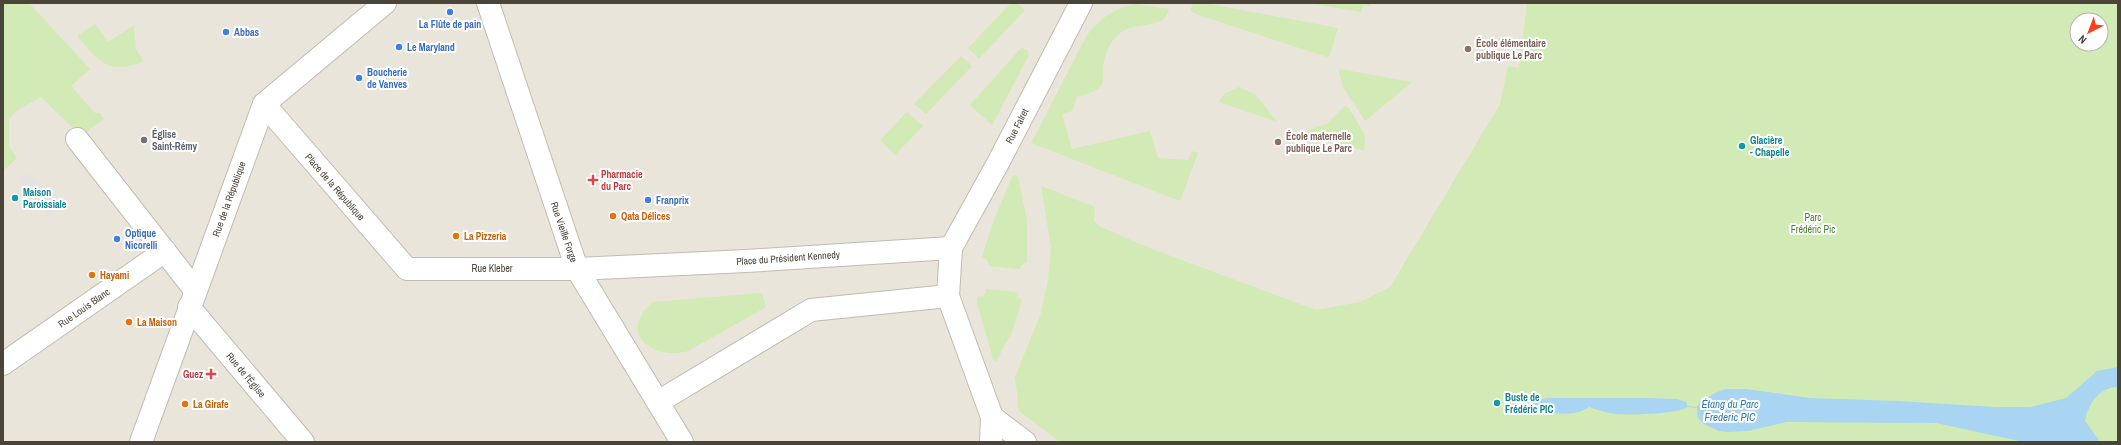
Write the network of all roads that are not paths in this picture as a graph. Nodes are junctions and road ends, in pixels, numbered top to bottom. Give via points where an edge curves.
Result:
1 (385, 3) edge
2 (488, 3) edge
3 (1081, 3) edge
4 (264, 104) junction
5 (77, 139) dead end
6 (950, 248) junction
7 (165, 251) junction
8 (407, 269) joint
9 (577, 269) junction
10 (948, 296) junction
11 (192, 298) junction
12 (3, 364) edge
13 (658, 402) junction
14 (992, 417) junction
15 (141, 442) edge
16 (303, 442) edge
17 (682, 442) edge
18 (991, 442) edge
19 (1025, 442) edge

1 - 4 street, Rue de la République
2 - 9 street, Rue Vieille Forge
3 - 6 street, Rue Falret via 998,163
4 - 8 street, Place de la République
4 - 11 street, Rue de la République
5 - 7 street
6 - 9 street, Place du Président Kennedy
6 - 10 street
7 - 11 street
7 - 12 street, Rue Louis Blanc
8 - 9 street, Rue Kleber
9 - 13 street, Rue Vieille Forge
10 - 13 street via 811,310
10 - 14 street
11 - 15 street, Rue de la République
11 - 16 street, Rue de l'Église
13 - 17 street, Rue Vieille Forge
14 - 18 street
14 - 19 street

